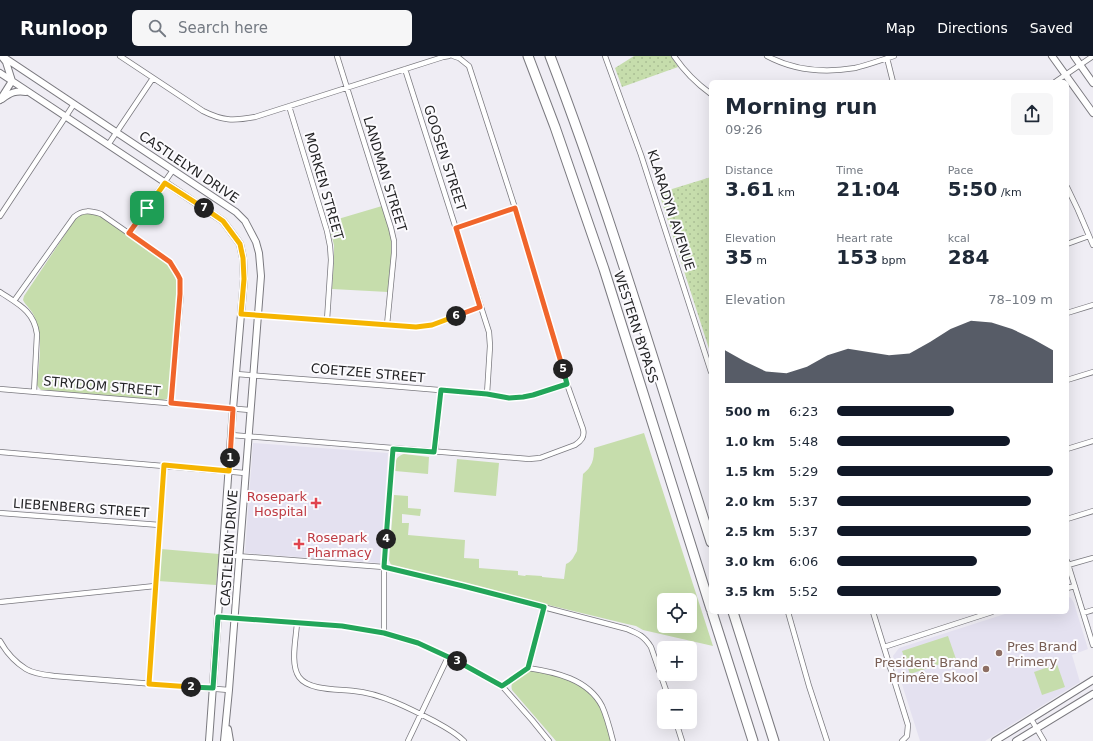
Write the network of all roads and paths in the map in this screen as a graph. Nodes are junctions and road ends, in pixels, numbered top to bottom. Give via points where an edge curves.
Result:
1 (120, 56) edge
2 (337, 56) edge
3 (449, 56) edge
4 (452, 56) edge
5 (528, 56) edge
6 (550, 56) edge
7 (605, 56) edge
8 (674, 56) edge
9 (767, 56) edge
10 (894, 56) edge
11 (1052, 56) edge
12 (1074, 56) edge
13 (1092, 56) edge
14 (2, 57) edge
15 (887, 58) junction
16 (1080, 64) junction
17 (405, 69) junction
18 (0, 72) edge
19 (9, 72) junction
20 (28, 73) junction
21 (1065, 74) junction
22 (153, 78) junction
23 (892, 80) edge
24 (1058, 80) edge
25 (12, 81) junction
26 (1093, 83) edge
27 (346, 87) junction
28 (709, 92) edge
29 (30, 93) junction
30 (0, 100) edge
31 (74, 104) junction
32 (289, 106) junction
33 (1093, 113) edge
34 (65, 117) junction
35 (117, 132) junction
36 (108, 145) junction
37 (173, 170) junction
38 (165, 183) junction
39 (1069, 191) edge
40 (515, 208) junction
41 (0, 216) edge
42 (456, 228) junction
43 (129, 233) junction
44 (1090, 236) junction
45 (1069, 243) edge
46 (1093, 245) edge
47 (0, 292) edge
48 (14, 301) junction
49 (1093, 304) edge
50 (480, 307) junction
51 (1069, 312) edge
52 (241, 314) junction
53 (258, 315) junction
54 (326, 320) junction
55 (387, 325) junction
56 (709, 366) edge
57 (1093, 372) edge
58 (236, 374) junction
59 (253, 376) junction
60 (1069, 379) edge
61 (567, 384) junction
62 (0, 389) edge
63 (441, 390) junction
64 (34, 392) junction
65 (487, 394) junction
66 (171, 403) junction
67 (233, 409) junction
68 (250, 410) junction
69 (231, 435) junction
70 (248, 437) junction
71 (1093, 441) edge
72 (393, 449) junction
73 (1069, 449) edge
74 (0, 452) edge
75 (434, 452) junction
76 (164, 465) junction
77 (229, 471) junction
78 (245, 473) junction
79 (1093, 511) edge
80 (0, 513) edge
81 (1069, 518) edge
82 (160, 525) junction
83 (709, 536) edge
84 (222, 555) junction
85 (240, 556) junction
86 (1093, 558) edge
87 (1069, 563) edge
88 (1069, 566) edge
89 (384, 567) junction
90 (155, 586) junction
91 (1075, 586) junction
92 (1069, 588) edge
93 (0, 602) edge
94 (709, 603) edge
95 (544, 607) junction
96 (1093, 610) edge
97 (1083, 613) junction
98 (713, 614) edge
99 (734, 614) edge
100 (789, 614) edge
101 (873, 614) edge
102 (986, 614) edge
103 (218, 617) junction
104 (235, 618) junction
105 (297, 623) junction
106 (384, 633) junction
107 (0, 641) edge
108 (1093, 645) edge
109 (884, 647) junction
110 (448, 657) junction
111 (528, 668) junction
112 (1093, 680) edge
113 (149, 684) junction
114 (502, 686) junction
115 (213, 688) junction
116 (666, 689) edge
117 (229, 690) junction
118 (1093, 694) edge
119 (421, 714) junction
120 (211, 717) junction
121 (1031, 719) junction
122 (226, 721) junction
123 (678, 729) edge
124 (1037, 729) junction
125 (205, 741) edge
126 (209, 741) edge
127 (224, 741) edge
128 (230, 741) edge
129 (408, 741) edge
130 (464, 741) edge
131 (549, 741) edge
132 (613, 741) edge
133 (682, 741) edge
134 (753, 741) edge
135 (774, 741) edge
136 (827, 741) edge
137 (902, 741) edge
138 (995, 741) edge
139 (1016, 741) edge
140 (1044, 741) edge

1 - 22 street
2 - 27 street, LANDMAN STREET
3 - 17 street
4 - 40 street via 469,66
5 - 94 highway, WESTERN BYPASS via 604,269
6 - 83 highway, WESTERN BYPASS via 622,260
7 - 56 street, KLARADYN AVENUE via 642,155
8 - 28 street via 689,76
9 - 15 street via 787,65 810,70 834,71
10 - 15 street
11 - 21 street
12 - 16 street
13 - 16 street
14 - 18 street
14 - 19 street
14 - 20 street, CASTLELYN DRIVE
15 - 23 street
16 - 21 street
16 - 26 street
17 - 27 street
17 - 42 street, GOOSEN STREET
18 - 19 street
18 - 25 street, CASTLELYN DRIVE
19 - 20 street
19 - 25 street
20 - 31 street, CASTLELYN DRIVE
21 - 24 street
21 - 33 street
22 - 32 street via 214,117 241,120
22 - 35 street
25 - 29 street, CASTLELYN DRIVE
25 - 30 street
27 - 32 street
27 - 55 street, LANDMAN STREET via 394,241
29 - 30 street via 16,91
29 - 34 street, CASTLELYN DRIVE
31 - 34 street
31 - 35 street, CASTLELYN DRIVE
32 - 54 street, MORKEN STREET via 330,246
34 - 36 street, CASTLELYN DRIVE
34 - 41 street
35 - 36 street
35 - 37 street, CASTLELYN DRIVE
36 - 38 street, CASTLELYN DRIVE
37 - 38 street
37 - 53 street, CASTLELYN DRIVE via 236,212 245,221 259,253 261,276
38 - 43 street
38 - 52 street, CASTLELYN DRIVE via 223,221 240,244 244,279
39 - 44 street
40 - 42 street
40 - 61 street
42 - 50 street, GOOSEN STREET
43 - 48 street via 101,214 93,211 79,213
43 - 66 street via 170,262 180,279
44 - 45 street
44 - 46 street
47 - 48 street
48 - 64 street via 30,314 36,326
49 - 51 street
50 - 55 street via 426,326
50 - 65 street, GOOSEN STREET via 490,346
52 - 53 street
52 - 58 street, CASTLELYN DRIVE
53 - 54 street
53 - 59 street, CASTLELYN DRIVE
54 - 55 street
57 - 60 street
58 - 59 street, COETZEE STREET
58 - 67 street, CASTLELYN DRIVE
59 - 63 street, COETZEE STREET
59 - 68 street, CASTLELYN DRIVE
61 - 65 street, COETZEE STREET via 523,397 509,398
61 - 75 street via 584,432 582,439 575,446 540,458 529,459
62 - 64 street, STRYDOM STREET
63 - 65 street, COETZEE STREET
63 - 75 street
64 - 66 street, STRYDOM STREET
66 - 67 street, STRYDOM STREET
67 - 68 street, STRYDOM STREET
67 - 69 street, CASTLELYN DRIVE
68 - 70 street, CASTLELYN DRIVE
69 - 70 street
69 - 77 street, CASTLELYN DRIVE
70 - 72 street
70 - 78 street, CASTLELYN DRIVE
71 - 73 street
72 - 75 street
72 - 89 street
74 - 76 street
76 - 77 street
76 - 82 street
77 - 78 street
77 - 84 street, CASTLELYN DRIVE
78 - 85 street, CASTLELYN DRIVE
79 - 81 street
80 - 82 street, LIEBENBERG STREET
82 - 90 street
84 - 85 street
84 - 103 street, CASTLELYN DRIVE
85 - 89 street
85 - 104 street, CASTLELYN DRIVE
86 - 87 street
88 - 91 street
89 - 95 street
89 - 106 street
90 - 93 street
90 - 113 street
91 - 92 street
91 - 97 street
95 - 111 street
95 - 116 street via 641,635 651,647
96 - 97 street
97 - 108 street
98 - 134 highway
99 - 135 highway
100 - 136 street
101 - 109 street
102 - 109 street
103 - 104 street
103 - 115 street, CASTLELYN DRIVE
104 - 105 street
104 - 117 street, CASTLELYN DRIVE
105 - 106 street via 342,626
105 - 119 street via 294,662 296,672 304,682 316,687 372,694
106 - 110 street via 418,643
107 - 113 street via 10,655 31,671 54,676
109 - 137 street via 908,725 907,736
110 - 114 street
110 - 119 street
111 - 114 street
111 - 132 street via 561,675 586,687 601,705
112 - 121 street
113 - 115 street
114 - 131 street
115 - 117 street
115 - 120 street, CASTLELYN DRIVE
117 - 122 street, CASTLELYN DRIVE
118 - 124 street
119 - 129 street
119 - 130 street via 453,731
120 - 125 street
120 - 126 street, CASTLELYN DRIVE
121 - 124 street
121 - 138 street
122 - 127 street, CASTLELYN DRIVE
122 - 128 street
123 - 133 street
124 - 139 street
124 - 140 street

